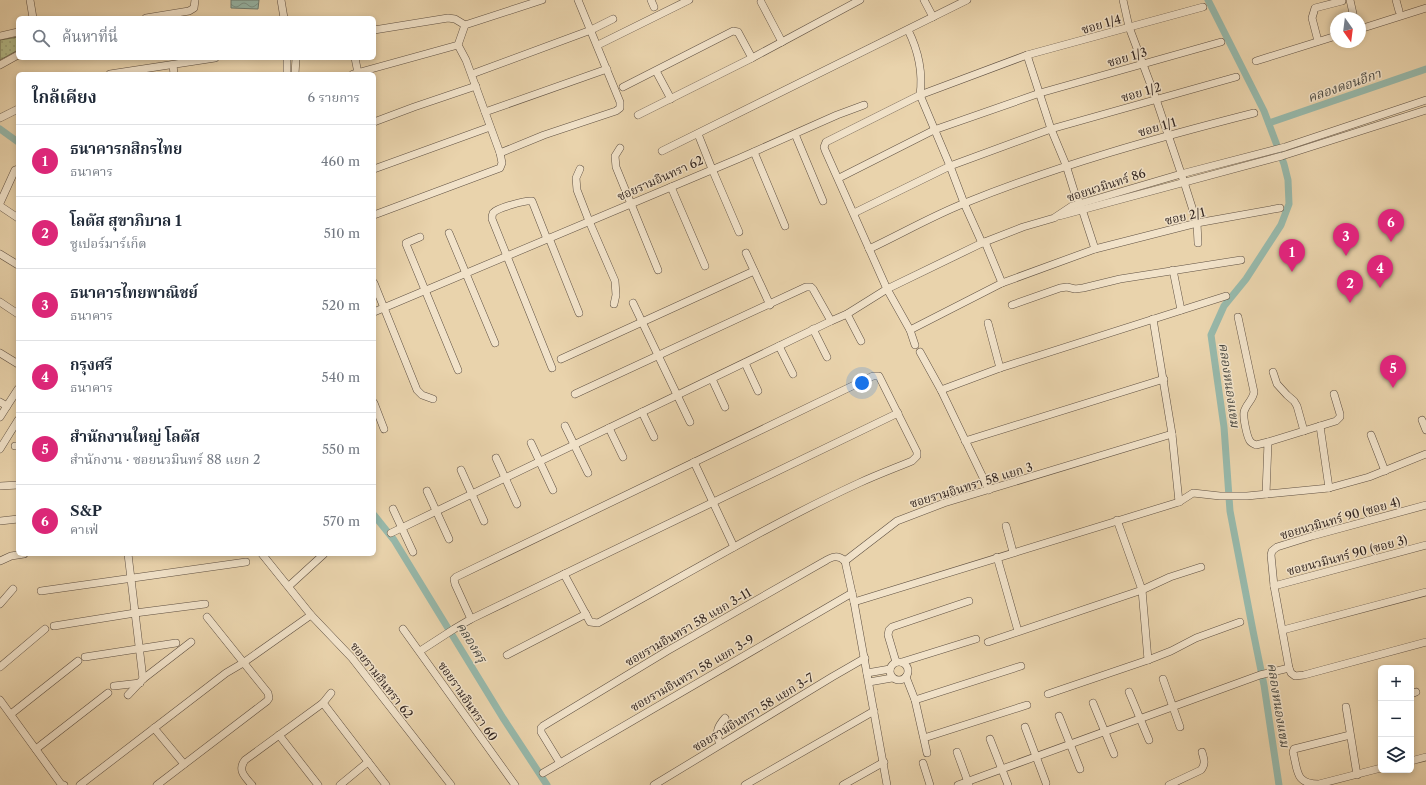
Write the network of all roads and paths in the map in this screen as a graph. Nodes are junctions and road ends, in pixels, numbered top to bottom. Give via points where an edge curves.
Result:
1 (30, 0) edge
2 (195, 0) edge
3 (281, 0) edge
4 (542, 0) edge
5 (578, 0) edge
6 (651, 0) edge
7 (689, 0) edge
8 (860, 0) edge
9 (924, 0) edge
10 (967, 0) edge
11 (1123, 0) edge
12 (1396, 0) edge
13 (1346, 1) edge
14 (761, 2) dead end
15 (654, 7) dead end
16 (1203, 7) dead end
17 (1426, 8) edge
18 (1399, 11) dead end
19 (1351, 12) edge
20 (33, 16) edge
21 (158, 16) edge
22 (285, 16) edge
23 (933, 17) junction
24 (613, 19) dead end
25 (465, 25) junction
26 (1129, 27) junction
27 (1366, 27) edge
28 (376, 30) edge
29 (591, 30) junction
30 (908, 30) junction
31 (16, 32) edge
32 (0, 36) edge
33 (1330, 38) edge
34 (1318, 41) junction
35 (782, 42) junction
36 (1221, 42) dead end
37 (600, 44) dead end
38 (458, 45) junction
39 (1027, 55) junction
40 (16, 56) edge
41 (752, 58) junction
42 (201, 60) edge
43 (287, 60) edge
44 (296, 60) edge
45 (355, 60) edge
46 (1256, 62) dead end
47 (173, 64) junction
48 (1143, 64) junction
49 (0, 66) edge
50 (607, 69) junction
51 (656, 71) junction
52 (123, 72) edge
53 (174, 72) edge
54 (287, 72) edge
55 (295, 72) edge
56 (355, 72) edge
57 (359, 72) edge
58 (472, 74) junction
59 (1236, 77) dead end
60 (476, 86) junction
61 (623, 87) dead end
62 (1040, 93) junction
63 (920, 95) junction
64 (671, 99) junction
65 (1156, 99) junction
66 (1426, 100) edge
67 (864, 104) dead end
68 (16, 110) edge
69 (1426, 110) edge
70 (485, 112) junction
71 (1254, 113) dead end
72 (638, 115) dead end
73 (0, 118) edge
74 (376, 121) edge
75 (490, 127) junction
76 (1052, 129) junction
77 (934, 130) junction
78 (698, 134) junction
79 (795, 134) junction
80 (1168, 135) junction
81 (620, 148) dead end
82 (1279, 148) junction
83 (662, 152) dead end
84 (754, 152) junction
85 (500, 153) junction
86 (1282, 156) junction
87 (950, 166) junction
88 (1066, 166) junction
89 (376, 168) edge
90 (580, 169) dead end
91 (712, 169) junction
92 (16, 170) edge
93 (1181, 174) junction
94 (839, 178) junction
95 (1184, 182) junction
96 (671, 187) junction
97 (823, 201) dead end
98 (964, 203) junction
99 (631, 204) junction
100 (0, 205) edge
101 (1081, 206) junction
102 (1280, 208) dead end
103 (854, 213) junction
104 (376, 214) edge
105 (16, 217) edge
106 (588, 221) junction
107 (1197, 224) junction
108 (785, 226) dead end
109 (739, 232) dead end
110 (449, 233) dead end
111 (420, 237) dead end
112 (548, 239) junction
113 (983, 243) junction
114 (1198, 243) dead end
115 (869, 249) junction
116 (1095, 249) junction
117 (746, 253) dead end
118 (0, 254) edge
119 (507, 255) junction
120 (1241, 260) dead end
121 (16, 264) edge
122 (705, 266) dead end
123 (658, 270) dead end
124 (1173, 270) junction
125 (754, 271) junction
126 (465, 273) junction
127 (1002, 283) junction
128 (376, 288) edge
129 (887, 289) junction
130 (425, 290) junction
131 (1226, 296) dead end
132 (0, 302) edge
133 (614, 304) dead end
134 (633, 304) dead end
135 (770, 305) junction
136 (1012, 305) dead end
137 (384, 308) junction
138 (1181, 310) junction
139 (376, 311) edge
140 (16, 313) edge
141 (579, 313) dead end
142 (847, 314) junction
143 (1238, 317) dead end
144 (1153, 319) junction
145 (641, 321) junction
146 (831, 321) junction
147 (988, 324) dead end
148 (813, 329) junction
149 (910, 330) junction
150 (861, 341) dead end
151 (494, 343) dead end
152 (915, 345) dead end
153 (779, 346) junction
154 (920, 352) dead end
155 (0, 353) edge
156 (658, 356) junction
157 (827, 357) dead end
158 (561, 359) dead end
159 (16, 363) edge
160 (745, 363) junction
161 (552, 368) dead end
162 (1000, 368) junction
163 (458, 370) dead end
164 (1273, 372) dead end
165 (792, 374) dead end
166 (712, 379) junction
167 (1164, 379) junction
168 (941, 390) junction
169 (758, 391) dead end
170 (16, 392) edge
171 (575, 394) dead end
172 (1334, 394) dead end
173 (677, 395) junction
174 (433, 399) dead end
175 (0, 402) edge
176 (7, 406) junction
177 (725, 407) dead end
178 (376, 408) edge
179 (642, 412) junction
180 (898, 413) junction
181 (0, 418) edge
182 (1422, 420) dead end
183 (690, 422) dead end
184 (16, 423) edge
185 (565, 426) dead end
186 (1320, 426) junction
187 (384, 428) dead end
188 (609, 428) junction
189 (1426, 430) edge
190 (1304, 431) junction
191 (1172, 434) junction
192 (1371, 435) dead end
193 (654, 437) dead end
194 (965, 441) junction
195 (1268, 442) junction
196 (531, 443) dead end
197 (574, 445) junction
198 (0, 449) edge
199 (1426, 454) edge
200 (622, 457) dead end
201 (496, 458) dead end
202 (540, 461) junction
203 (694, 462) junction
204 (461, 470) dead end
205 (1385, 471) junction
206 (588, 473) dead end
207 (506, 479) junction
208 (16, 485) edge
209 (0, 486) edge
210 (1329, 488) junction
211 (553, 490) dead end
212 (989, 490) junction
213 (427, 491) dead end
214 (1266, 494) junction
215 (472, 495) junction
216 (1179, 502) junction
217 (712, 503) junction
218 (517, 504) dead end
219 (1426, 505) edge
220 (393, 509) dead end
221 (437, 512) junction
222 (16, 519) edge
223 (1117, 520) junction
224 (0, 521) edge
225 (484, 521) dead end
226 (1006, 526) dead end
227 (401, 528) junction
228 (391, 533) dead end
229 (449, 539) dead end
230 (1426, 545) edge
231 (734, 547) junction
232 (413, 552) dead end
233 (1013, 552) junction
234 (16, 555) edge
235 (128, 556) edge
236 (264, 556) edge
237 (322, 556) edge
238 (998, 557) junction
239 (0, 561) edge
240 (845, 561) junction
241 (246, 562) dead end
242 (1201, 567) dead end
243 (564, 574) junction
244 (130, 578) junction
245 (289, 586) junction
246 (1274, 586) junction
247 (13, 588) dead end
248 (1142, 590) junction
249 (41, 591) dead end
250 (1426, 592) edge
251 (852, 593) junction
252 (969, 601) dead end
253 (854, 602) junction
254 (0, 604) edge
255 (205, 604) dead end
256 (135, 613) junction
257 (586, 614) junction
258 (311, 615) junction
259 (207, 617) dead end
260 (471, 620) junction
261 (1240, 622) dead end
262 (54, 626) dead end
263 (45, 629) dead end
264 (403, 629) dead end
265 (1283, 630) junction
266 (1018, 632) junction
267 (976, 639) dead end
268 (191, 642) dead end
269 (988, 642) dead end
270 (1426, 642) edge
271 (176, 643) dead end
272 (140, 649) junction
273 (420, 651) junction
274 (507, 655) dead end
275 (865, 658) junction
276 (1148, 660) junction
277 (899, 662) junction
278 (244, 663) junction
279 (1021, 666) dead end
280 (0, 667) edge
281 (1289, 668) junction
282 (890, 669) junction
283 (867, 673) junction
284 (906, 677) junction
285 (892, 678) junction
286 (1163, 679) dead end
287 (142, 681) junction
288 (869, 682) junction
289 (114, 686) dead end
290 (1129, 692) dead end
291 (108, 693) dead end
292 (331, 693) dead end
293 (1048, 694) dead end
294 (128, 696) dead end
295 (0, 700) edge
296 (915, 700) junction
297 (323, 703) junction
298 (1093, 703) dead end
299 (1027, 705) dead end
300 (1173, 706) junction
301 (1346, 707) dead end
302 (874, 711) junction
303 (11, 714) junction
304 (1059, 716) dead end
305 (724, 718) dead end
306 (1140, 718) junction
307 (1025, 727) dead end
308 (1180, 727) dead end
309 (154, 728) junction
310 (1104, 731) junction
311 (279, 735) junction
312 (1350, 735) junction
313 (924, 738) junction
314 (990, 739) dead end
315 (1149, 740) dead end
316 (720, 744) junction
317 (1070, 744) junction
318 (36, 749) junction
319 (927, 752) dead end
320 (957, 752) dead end
321 (1202, 752) dead end
322 (1114, 754) dead end
323 (1036, 757) junction
324 (1426, 757) edge
325 (1414, 760) edge
326 (368, 762) junction
327 (884, 762) junction
328 (560, 763) junction
329 (923, 763) dead end
330 (184, 764) junction
331 (1002, 769) junction
332 (1080, 769) dead end
333 (1378, 769) edge
334 (543, 773) dead end
335 (1357, 775) junction
336 (969, 783) edge
337 (1046, 783) dead end
338 (1311, 784) edge
339 (64, 785) edge
340 (80, 785) edge
341 (156, 785) edge
342 (252, 785) edge
343 (318, 785) edge
344 (340, 785) edge
345 (386, 785) edge
346 (450, 785) edge
347 (514, 785) edge
348 (654, 785) edge
349 (745, 785) edge
350 (844, 785) edge
351 (887, 785) edge
352 (930, 785) edge
353 (958, 785) edge
354 (1008, 785) edge
355 (1169, 785) edge
356 (1319, 785) edge

1 - 20 street
2 - 21 street via 194,8 189,11
3 - 22 street
4 - 25 street
5 - 29 street
6 - 15 street
7 - 37 street
8 - 35 street
9 - 23 street
10 - 23 street
11 - 26 street
12 - 18 street
13 - 19 street
13 - 34 street via 1315,8 1312,18
14 - 35 street
16 - 26 street, ซอย 1/4
17 - 27 street
23 - 30 street
24 - 29 street
25 - 28 street via 451,18
25 - 38 street
26 - 39 street, ซอย 1/4
26 - 48 street
29 - 50 street
29 - 58 street
30 - 63 street via 920,65
30 - 78 street
31 - 32 street
33 - 34 street
34 - 46 street
35 - 41 street
36 - 48 street, ซอย 1/3
38 - 57 street
38 - 58 street
39 - 62 street
39 - 63 street, ซอย 1/4
40 - 49 street
41 - 51 street via 738,32 733,31
41 - 64 street
42 - 47 street
43 - 54 street
44 - 55 street
45 - 56 street
47 - 52 street
47 - 53 street
48 - 62 street, ซอย 1/3
48 - 65 street
50 - 70 street
50 - 85 street via 620,102 618,109
51 - 61 street
51 - 64 street
58 - 60 street
59 - 65 street, ซอย 1/2
60 - 70 street
60 - 74 street
62 - 76 street
62 - 77 street, ซอย 1/3
63 - 77 street
63 - 94 street, ซอย 1/4 via 826,142 824,147
64 - 72 street
65 - 76 street, ซอย 1/2
65 - 80 street
66 - 82 street, ซอยนวมินทร์ 86
67 - 79 street
68 - 73 street
69 - 86 street, ซอยนวมินทร์ 86
70 - 75 street
71 - 80 street, ซอย 1/1
75 - 85 street
75 - 89 street
76 - 87 street, ซอย 1/2
76 - 88 street
77 - 87 street
77 - 94 street, ซอย 1/3
78 - 83 street
78 - 91 street, ซอยรามอินทรา 62
79 - 84 street
79 - 97 street
80 - 88 street, ซอย 1/1
80 - 93 street
81 - 99 street via 615,156 616,167
82 - 86 street
82 - 93 street, ซอยนวมินทร์ 86
84 - 91 street
84 - 108 street
85 - 104 street via 501,166 497,170
86 - 95 street, ซอยนวมินทร์ 86
87 - 98 street
87 - 103 street, ซอย 1/2
88 - 98 street, ซอย 1/1
88 - 101 street
90 - 106 street via 576,178 577,190
91 - 96 street, ซอยรามอินทรา 62
91 - 109 street
92 - 100 street
93 - 95 street
93 - 101 street, ซอยนวมินทร์ 86
94 - 103 street, ซอย 1/4
95 - 101 street, ซอยนวมินทร์ 86
95 - 107 street
96 - 99 street, ซอยรามอินทรา 62
96 - 122 street
98 - 113 street
98 - 115 street, ซอย 1/1
99 - 106 street, ซอยรามอินทรา 62
99 - 123 street
100 - 105 street
101 - 113 street, ซอยนวมินทร์ 86 via 1070,207 1054,218
101 - 116 street
102 - 107 street, ซอย 2/1
103 - 115 street, ซอย 1/4
106 - 112 street, ซอยรามอินทรา 62
106 - 133 street via 615,281
107 - 114 street
107 - 116 street, ซอย 2/1
110 - 126 street
111 - 130 street via 406,244
112 - 119 street, ซอยรามอินทรา 62
112 - 119 street via 532,201 503,208 494,212 492,219
112 - 141 street
113 - 127 street
113 - 129 street, ซอยนวมินทร์ 86
115 - 129 street, ซอย 1/4
116 - 127 street, ซอย 2/1
117 - 125 street
118 - 121 street
119 - 126 street, ซอยรามอินทรา 62
119 - 161 street
120 - 124 street
124 - 136 street via 1083,288 1060,288
124 - 138 street
125 - 135 street
125 - 145 street
126 - 130 street, ซอยรามอินทรา 62
126 - 151 street
127 - 149 street, ซอย 2/1
128 - 137 street
129 - 142 street, ซอยนวมินทร์ 86
129 - 149 street, ซอย 1/4
130 - 137 street, ซอยรามอินทรา 62
130 - 163 street
131 - 138 street
132 - 140 street
134 - 145 street
135 - 146 street via 808,287 813,289
135 - 156 street
137 - 139 street, ซอยรามอินทรา 62
137 - 174 street via 417,390
138 - 144 street
142 - 146 street, ซอยนวมินทร์ 86
142 - 150 street
143 - 195 street via 1254,392 1254,397 1244,412 1248,437 1256,445
144 - 162 street
144 - 167 street
145 - 156 street
145 - 158 street
146 - 148 street, ซอยนวมินทร์ 86
147 - 162 street
148 - 153 street, ซอยนวมินทร์ 86
148 - 157 street
149 - 152 street, ซอย 1/4
153 - 160 street, ซอยนวมินทร์ 86
153 - 165 street
154 - 168 street
155 - 159 street
156 - 171 street
156 - 173 street
160 - 166 street, ซอยนวมินทร์ 86
160 - 169 street
162 - 168 street
164 - 190 street via 1277,384 1297,406
166 - 173 street, ซอยนวมินทร์ 86
166 - 177 street
167 - 191 street
167 - 194 street
168 - 194 street
170 - 176 street
172 - 186 street via 1340,418
173 - 179 street, ซอยนวมินทร์ 86
173 - 183 street
175 - 176 street
176 - 181 street
178 - 187 street
179 - 188 street, ซอยนวมินทร์ 86
179 - 193 street
180 - 203 street via 879,376 873,376
180 - 217 street
180 - 231 street via 917,452 916,459 843,491
182 - 189 street
184 - 198 street
185 - 197 street
186 - 190 street
186 - 210 street
188 - 197 street, ซอยนวมินทร์ 86
188 - 200 street
190 - 195 street
191 - 212 street, ซอยรามอินทรา 58 แยก 3
191 - 216 street
192 - 205 street
194 - 212 street
195 - 214 street
196 - 202 street
197 - 202 street, ซอยนวมินทร์ 86
197 - 206 street
199 - 205 street
201 - 207 street
202 - 207 street, ซอยนวมินทร์ 86
202 - 211 street
203 - 217 street
203 - 260 street via 456,577 455,584
204 - 215 street
205 - 210 street
207 - 215 street, ซอยนวมินทร์ 86
207 - 218 street
208 - 209 street
210 - 214 street
212 - 240 street, ซอยรามอินทรา 58 แยก 3 via 944,503 897,521
213 - 221 street
214 - 216 street via 1193,494
215 - 221 street, ซอยนวมินทร์ 86
215 - 225 street
216 - 223 street
217 - 231 street
217 - 243 street
219 - 246 street, ซอยนวมินทร์ 90 (ซอย 4) via 1277,547 1272,551 1271,562
220 - 227 street
221 - 227 street, ซอยนวมินทร์ 86
221 - 229 street
222 - 224 street
223 - 233 street
223 - 248 street
226 - 233 street
227 - 228 street, ซอยนวมินทร์ 86
227 - 232 street
230 - 246 street, ซอยนวมินทร์ 90 (ซอย 3)
231 - 257 street via 598,623 590,622
233 - 238 street
234 - 239 street
235 - 244 street
236 - 245 street, ซอยรามอินทรา 62
237 - 245 street
238 - 253 street
238 - 266 street
240 - 251 street
240 - 328 street, ซอยรามอินทรา 58 แยก 3-11 via 840,557 830,558 667,651 543,726 543,736
241 - 244 street
242 - 248 street
243 - 257 street
243 - 260 street
244 - 249 street
244 - 256 street
245 - 258 street, ซอยรามอินทรา 62
246 - 265 street
247 - 254 street
248 - 266 street
248 - 276 street
250 - 265 street
251 - 253 street
251 - 328 street, ซอยรามอินทรา 58 แยก 3-9
252 - 277 street via 892,627 888,635
253 - 275 street
255 - 256 street
256 - 262 street
256 - 272 street
257 - 274 street
258 - 278 street
258 - 346 street, ซอยรามอินทรา 62 via 352,658
259 - 278 street
260 - 273 street
261 - 276 street via 1196,638
263 - 280 street
264 - 273 street, ซอยรามอินทรา 60
265 - 281 street
266 - 269 street
267 - 277 street
268 - 287 street
270 - 281 street via 1304,676 1295,676
271 - 272 street
272 - 287 street
272 - 303 street via 81,659
273 - 347 street, ซอยรามอินทรา 60
275 - 283 street
275 - 316 street, ซอยรามอินทรา 58 แยก 3-7
276 - 293 street
277 - 282 street
277 - 284 street via 907,666
278 - 309 street via 226,673
278 - 330 street via 268,694 268,700
279 - 296 street
281 - 300 street via 1263,674
282 - 283 street
282 - 285 street
283 - 288 street
284 - 285 street via 901,680
284 - 296 street
285 - 288 street
286 - 300 street
287 - 289 street
287 - 294 street
288 - 302 street
290 - 306 street
291 - 318 street
292 - 297 street
295 - 303 street
296 - 313 street
297 - 311 street
297 - 326 street
298 - 310 street
299 - 313 street
300 - 306 street
300 - 308 street
301 - 312 street
302 - 327 street
302 - 349 street
303 - 318 street
304 - 317 street
305 - 316 street via 717,730
306 - 310 street
306 - 315 street
307 - 323 street
309 - 330 street
309 - 340 street
310 - 317 street
310 - 322 street
311 - 342 street via 243,763 241,771
311 - 343 street
312 - 335 street
312 - 338 street via 1294,749 1300,778
313 - 319 street
314 - 331 street
316 - 348 street, ซอยรามอินทรา 58 แยก 3-7
317 - 323 street
317 - 332 street
318 - 339 street
320 - 336 street
321 - 355 street via 1204,767 1201,770
323 - 331 street
323 - 337 street
324 - 325 street
326 - 344 street
326 - 345 street
327 - 350 street
327 - 351 street
328 - 334 street, ซอยรามอินทรา 58 แยก 3-9
329 - 352 street
330 - 341 street
331 - 336 street
331 - 354 street
333 - 335 street
335 - 356 street
336 - 353 street
338 - 356 street

